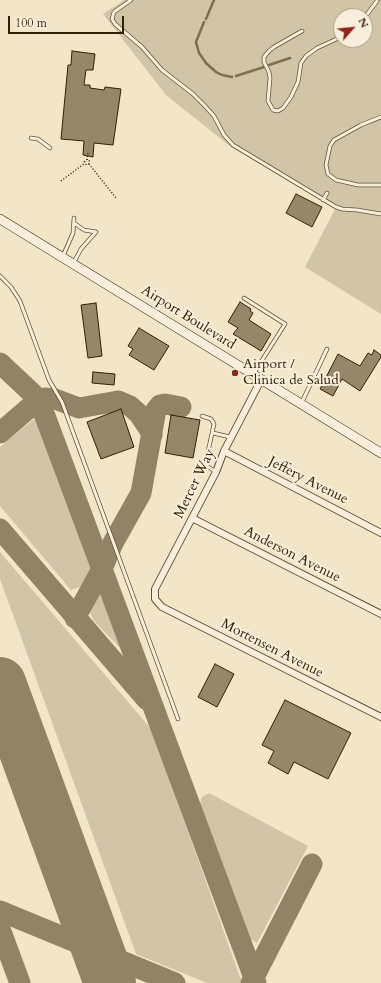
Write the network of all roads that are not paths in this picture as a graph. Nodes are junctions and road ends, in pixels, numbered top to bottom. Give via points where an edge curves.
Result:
1 (132, 0) edge
2 (377, 1) dead end
3 (372, 8) edge
4 (302, 31) dead end
5 (333, 40) edge
6 (381, 117) edge
7 (31, 138) dead end
8 (50, 148) dead end
9 (381, 185) edge
10 (327, 193) dead end
11 (323, 200) junction
12 (381, 214) edge
13 (74, 218) dead end
14 (0, 219) edge
15 (74, 223) junction
16 (62, 257) junction
17 (73, 264) junction
18 (0, 276) edge
19 (244, 298) dead end
20 (327, 349) dead end
21 (257, 378) junction
22 (300, 404) junction
23 (202, 416) dead end
24 (213, 434) junction
25 (230, 437) junction
26 (224, 451) junction
27 (381, 454) edge
28 (216, 472) junction
29 (192, 518) junction
30 (381, 533) edge
31 (155, 599) joint
32 (381, 614) edge
33 (381, 717) edge
34 (178, 719) dead end

1 - 11 lane via 116,9 113,14 114,22 119,28 142,47 162,70 204,105 233,145
2 - 3 lane
4 - 5 lane via 274,47 264,57 270,78 268,101 273,110 283,108 291,97 298,82 301,63 306,56
6 - 9 lane via 334,140 328,152 326,167 328,174 336,180 358,185
7 - 8 lane via 38,139
10 - 11 lane
11 - 12 lane via 342,209
13 - 15 lane
14 - 16 main road, Airport Boulevard
15 - 16 lane via 74,233
15 - 17 lane via 84,230 96,232 81,249
16 - 17 main road, Airport Boulevard
17 - 21 main road, Airport Boulevard
18 - 34 lane via 20,301 49,380 62,402
19 - 21 lane via 285,324
20 - 22 lane
21 - 22 main road, Airport Boulevard
21 - 25 street, Mercer Way
22 - 27 main road, Airport Boulevard
23 - 24 lane via 213,421
24 - 25 lane
24 - 28 lane via 206,461 207,466
25 - 26 street, Mercer Way
26 - 28 street, Mercer Way
26 - 30 street, Jeffery Avenue
28 - 29 street, Mercer Way
29 - 31 street, Mercer Way via 155,589
29 - 32 street, Anderson Avenue
31 - 33 street, Mortensen Avenue via 162,607

